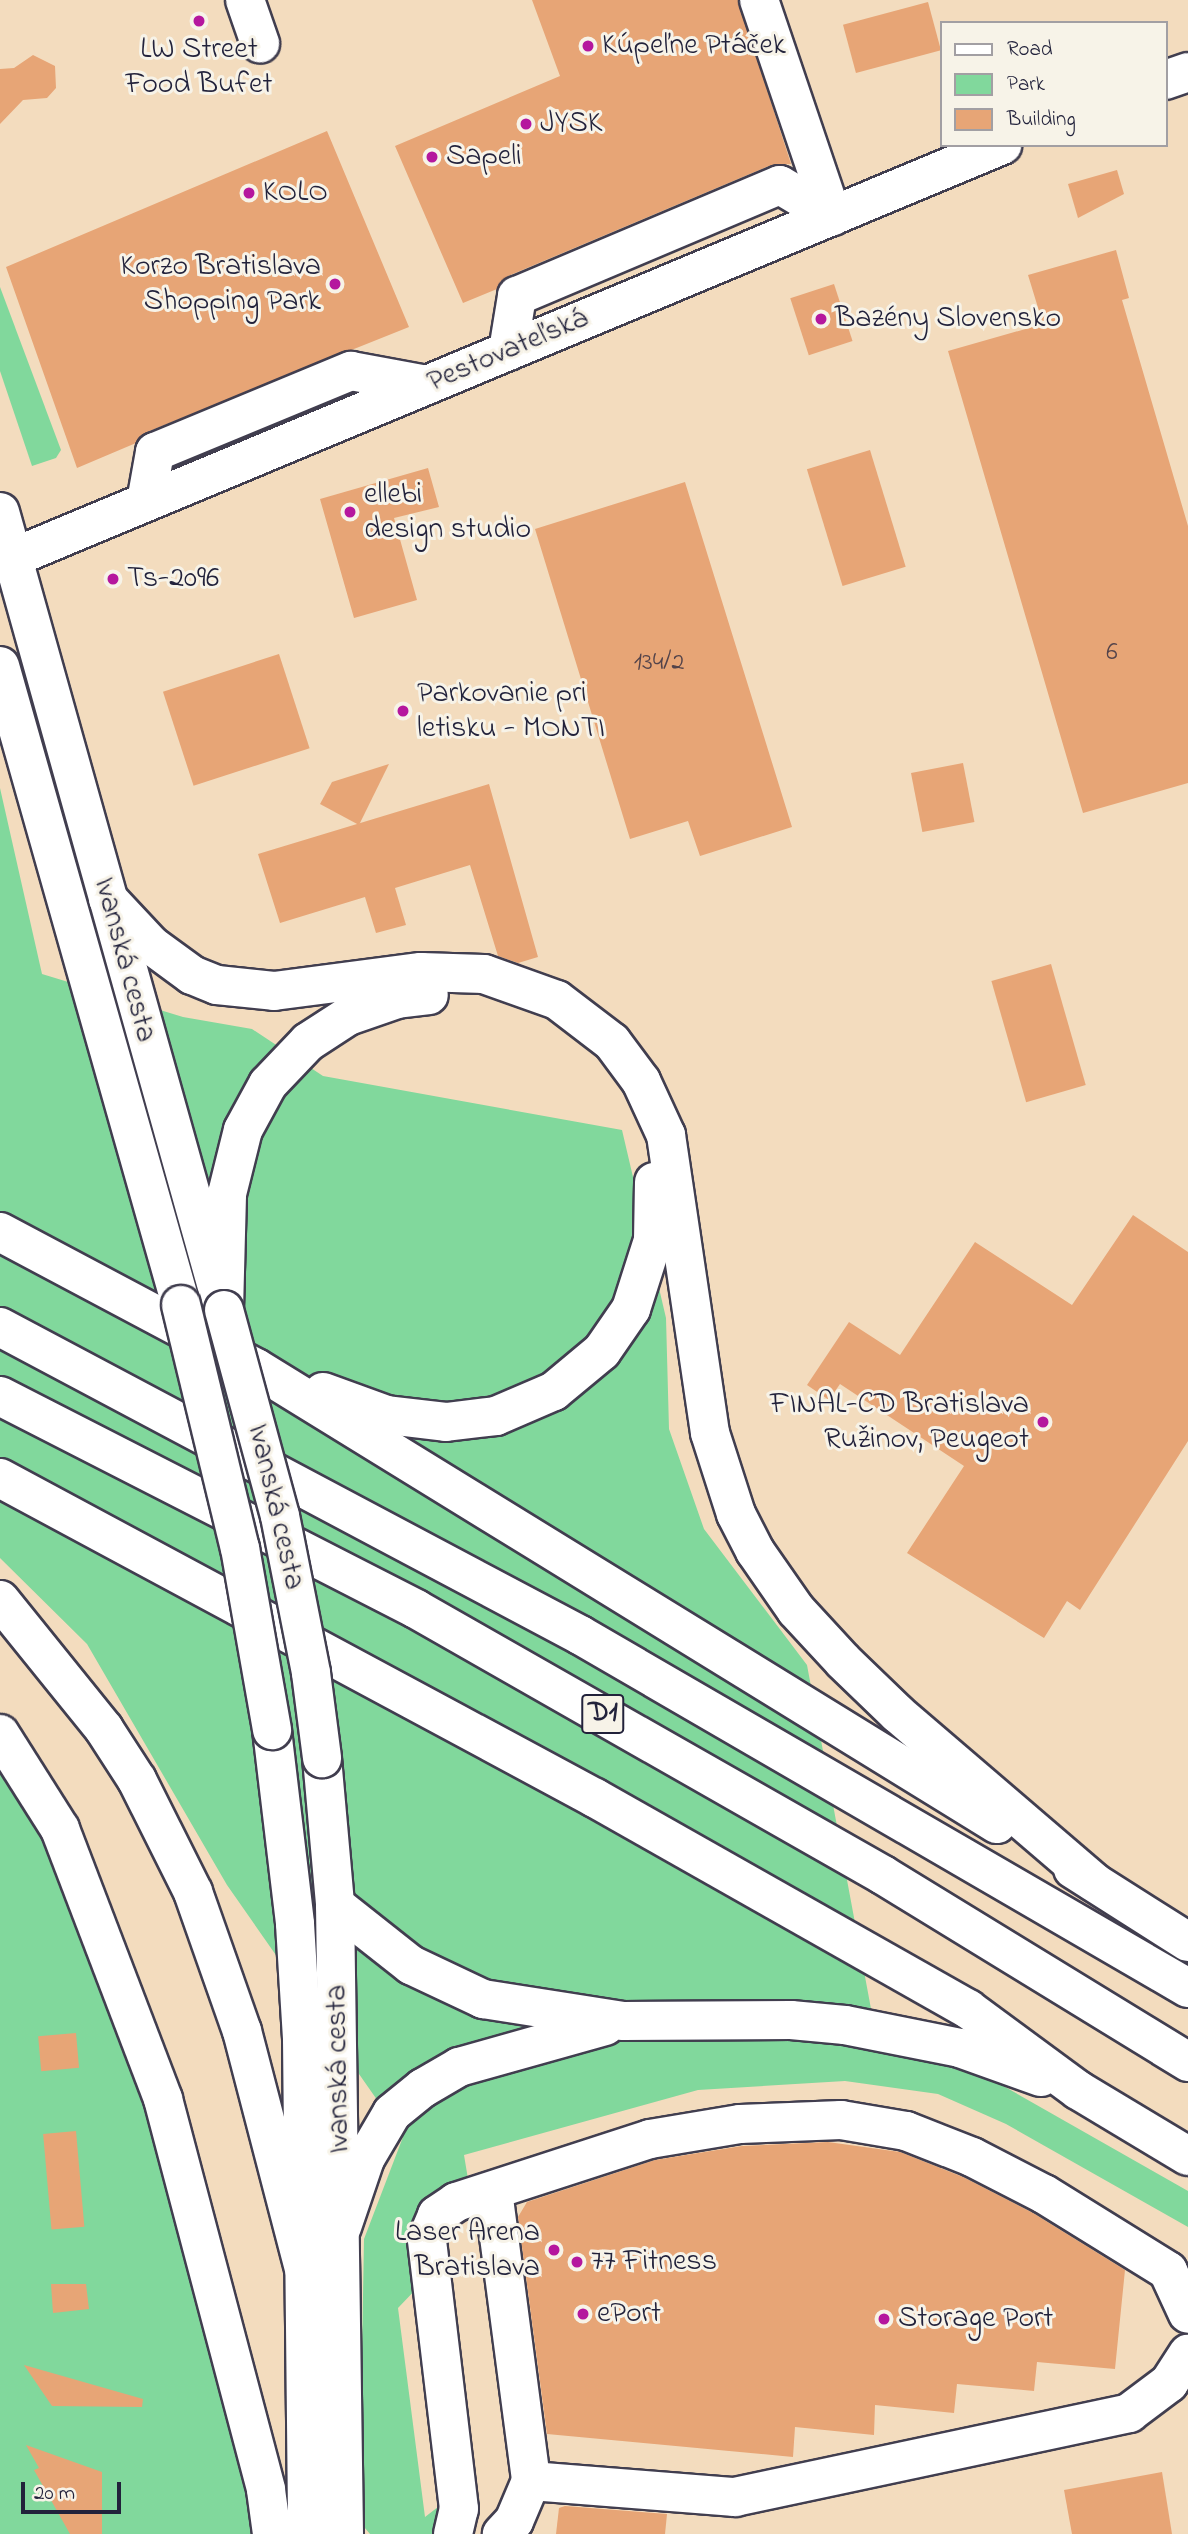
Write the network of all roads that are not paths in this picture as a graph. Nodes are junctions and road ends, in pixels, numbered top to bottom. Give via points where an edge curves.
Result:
1 (245, 0) edge
2 (759, 0) edge
3 (260, 43) dead end
4 (1188, 72) edge
5 (1167, 79) edge
6 (997, 147) edge
7 (832, 216) junction
8 (0, 512) edge
9 (7, 560) edge
10 (0, 666) edge
11 (108, 899) junction
12 (655, 1138) junction
13 (0, 1232) edge
14 (224, 1310) junction
15 (0, 1327) edge
16 (256, 1368) junction
17 (0, 1396) edge
18 (0, 1478) edge
19 (0, 1600) edge
20 (0, 1734) edge
21 (286, 1831) junction
22 (1093, 1881) junction
23 (335, 1905) junction
24 (1188, 1942) edge
25 (1188, 1987) edge
26 (623, 2021) junction
27 (1188, 2062) edge
28 (1078, 2090) junction
29 (1188, 2155) edge
30 (493, 2191) junction
31 (342, 2227) junction
32 (306, 2273) junction
33 (1188, 2314) edge
34 (1188, 2354) edge
35 (531, 2481) junction
36 (272, 2534) edge
37 (307, 2534) edge
38 (344, 2534) edge
39 (453, 2534) edge
40 (502, 2534) edge

1 - 3 main road
2 - 7 main road
4 - 5 main road
6 - 7 main road, Pestovateľská
7 - 9 main road, Pestovateľská
8 - 9 main road, Ivanská cesta
9 - 11 main road, Ivanská cesta
10 - 21 main road, Ivanská cesta, bridge via 105,1031 223,1473 272,1730
11 - 12 main road via 172,962 192,975 234,989 274,991 440,971 484,974 523,985 573,1009 612,1042 646,1089
11 - 14 main road, Ivanská cesta
12 - 14 main road via 605,1069 545,1020 471,996 418,996 373,1006 308,1042 283,1065 255,1105 243,1130 227,1194
12 - 16 main road via 656,1219 640,1287 602,1350 554,1391 496,1416 416,1421
12 - 22 main road via 709,1433 736,1514 755,1551 796,1610 869,1687
13 - 16 main road
14 - 23 main road, Ivanská cesta, bridge via 280,1516 311,1673
15 - 25 main road, D1 via 580,1635
16 - 22 main road
17 - 27 main road, D1 via 416,1609 860,1861
18 - 28 main road via 381,1681 968,2009
19 - 32 main road via 104,1729 136,1780 193,1892 242,2031
20 - 36 main road via 60,1829 163,2099 266,2490
21 - 23 main road via 306,1870
21 - 32 main road, Ivanská cesta via 302,2039
22 - 24 main road
23 - 26 main road via 411,1965 449,1986 517,2007
23 - 31 main road, Ivanská cesta
26 - 28 main road via 791,2020 867,2028 960,2048
26 - 31 main road via 459,2067 422,2088 392,2113 372,2148
28 - 29 main road
30 - 33 main road via 650,2139 740,2124 841,2120 906,2131 972,2157 1044,2194 1168,2271
30 - 35 main road
30 - 39 main road via 456,2202 437,2215 427,2239 459,2509
31 - 38 main road, Ivanská cesta
32 - 37 main road, Ivanská cesta
34 - 35 main road via 1169,2383 1129,2413 735,2497
35 - 40 main road via 514,2521

